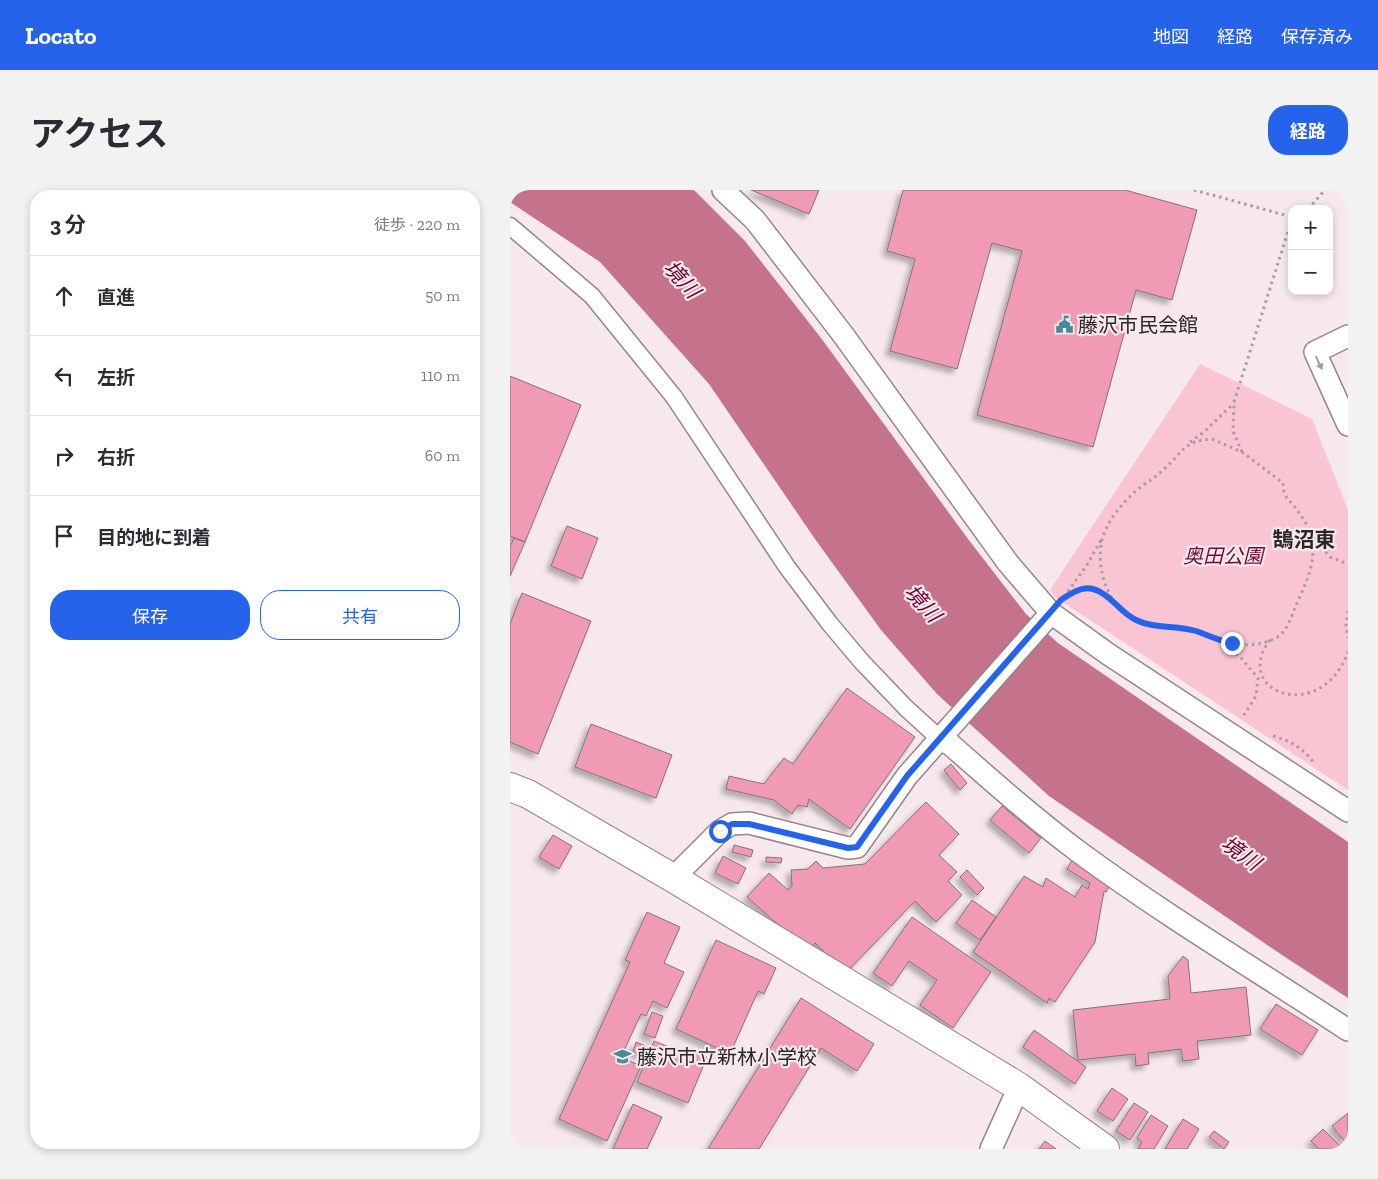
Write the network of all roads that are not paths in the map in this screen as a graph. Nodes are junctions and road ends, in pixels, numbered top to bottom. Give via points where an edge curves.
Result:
1 (723, 190) edge
2 (510, 226) edge
3 (1348, 336) edge
4 (1348, 425) edge
5 (1051, 613) junction
6 (940, 739) junction
7 (510, 787) edge
8 (1348, 811) edge
9 (673, 878) junction
10 (1348, 1030) edge
11 (1019, 1087) junction
12 (991, 1149) edge
13 (1105, 1149) edge

1 - 5 street via 755,220 844,336 1008,563
2 - 6 street via 592,296 674,398 782,560 830,624 906,708
3 -> 4 street via 1314,352
5 - 6 street
5 - 8 street
6 - 9 street via 907,776 857,847 848,848 749,824 732,824 720,831
6 - 10 street via 1095,863
7 - 9 street via 528,794
9 - 11 street
11 - 12 street
11 - 13 street

